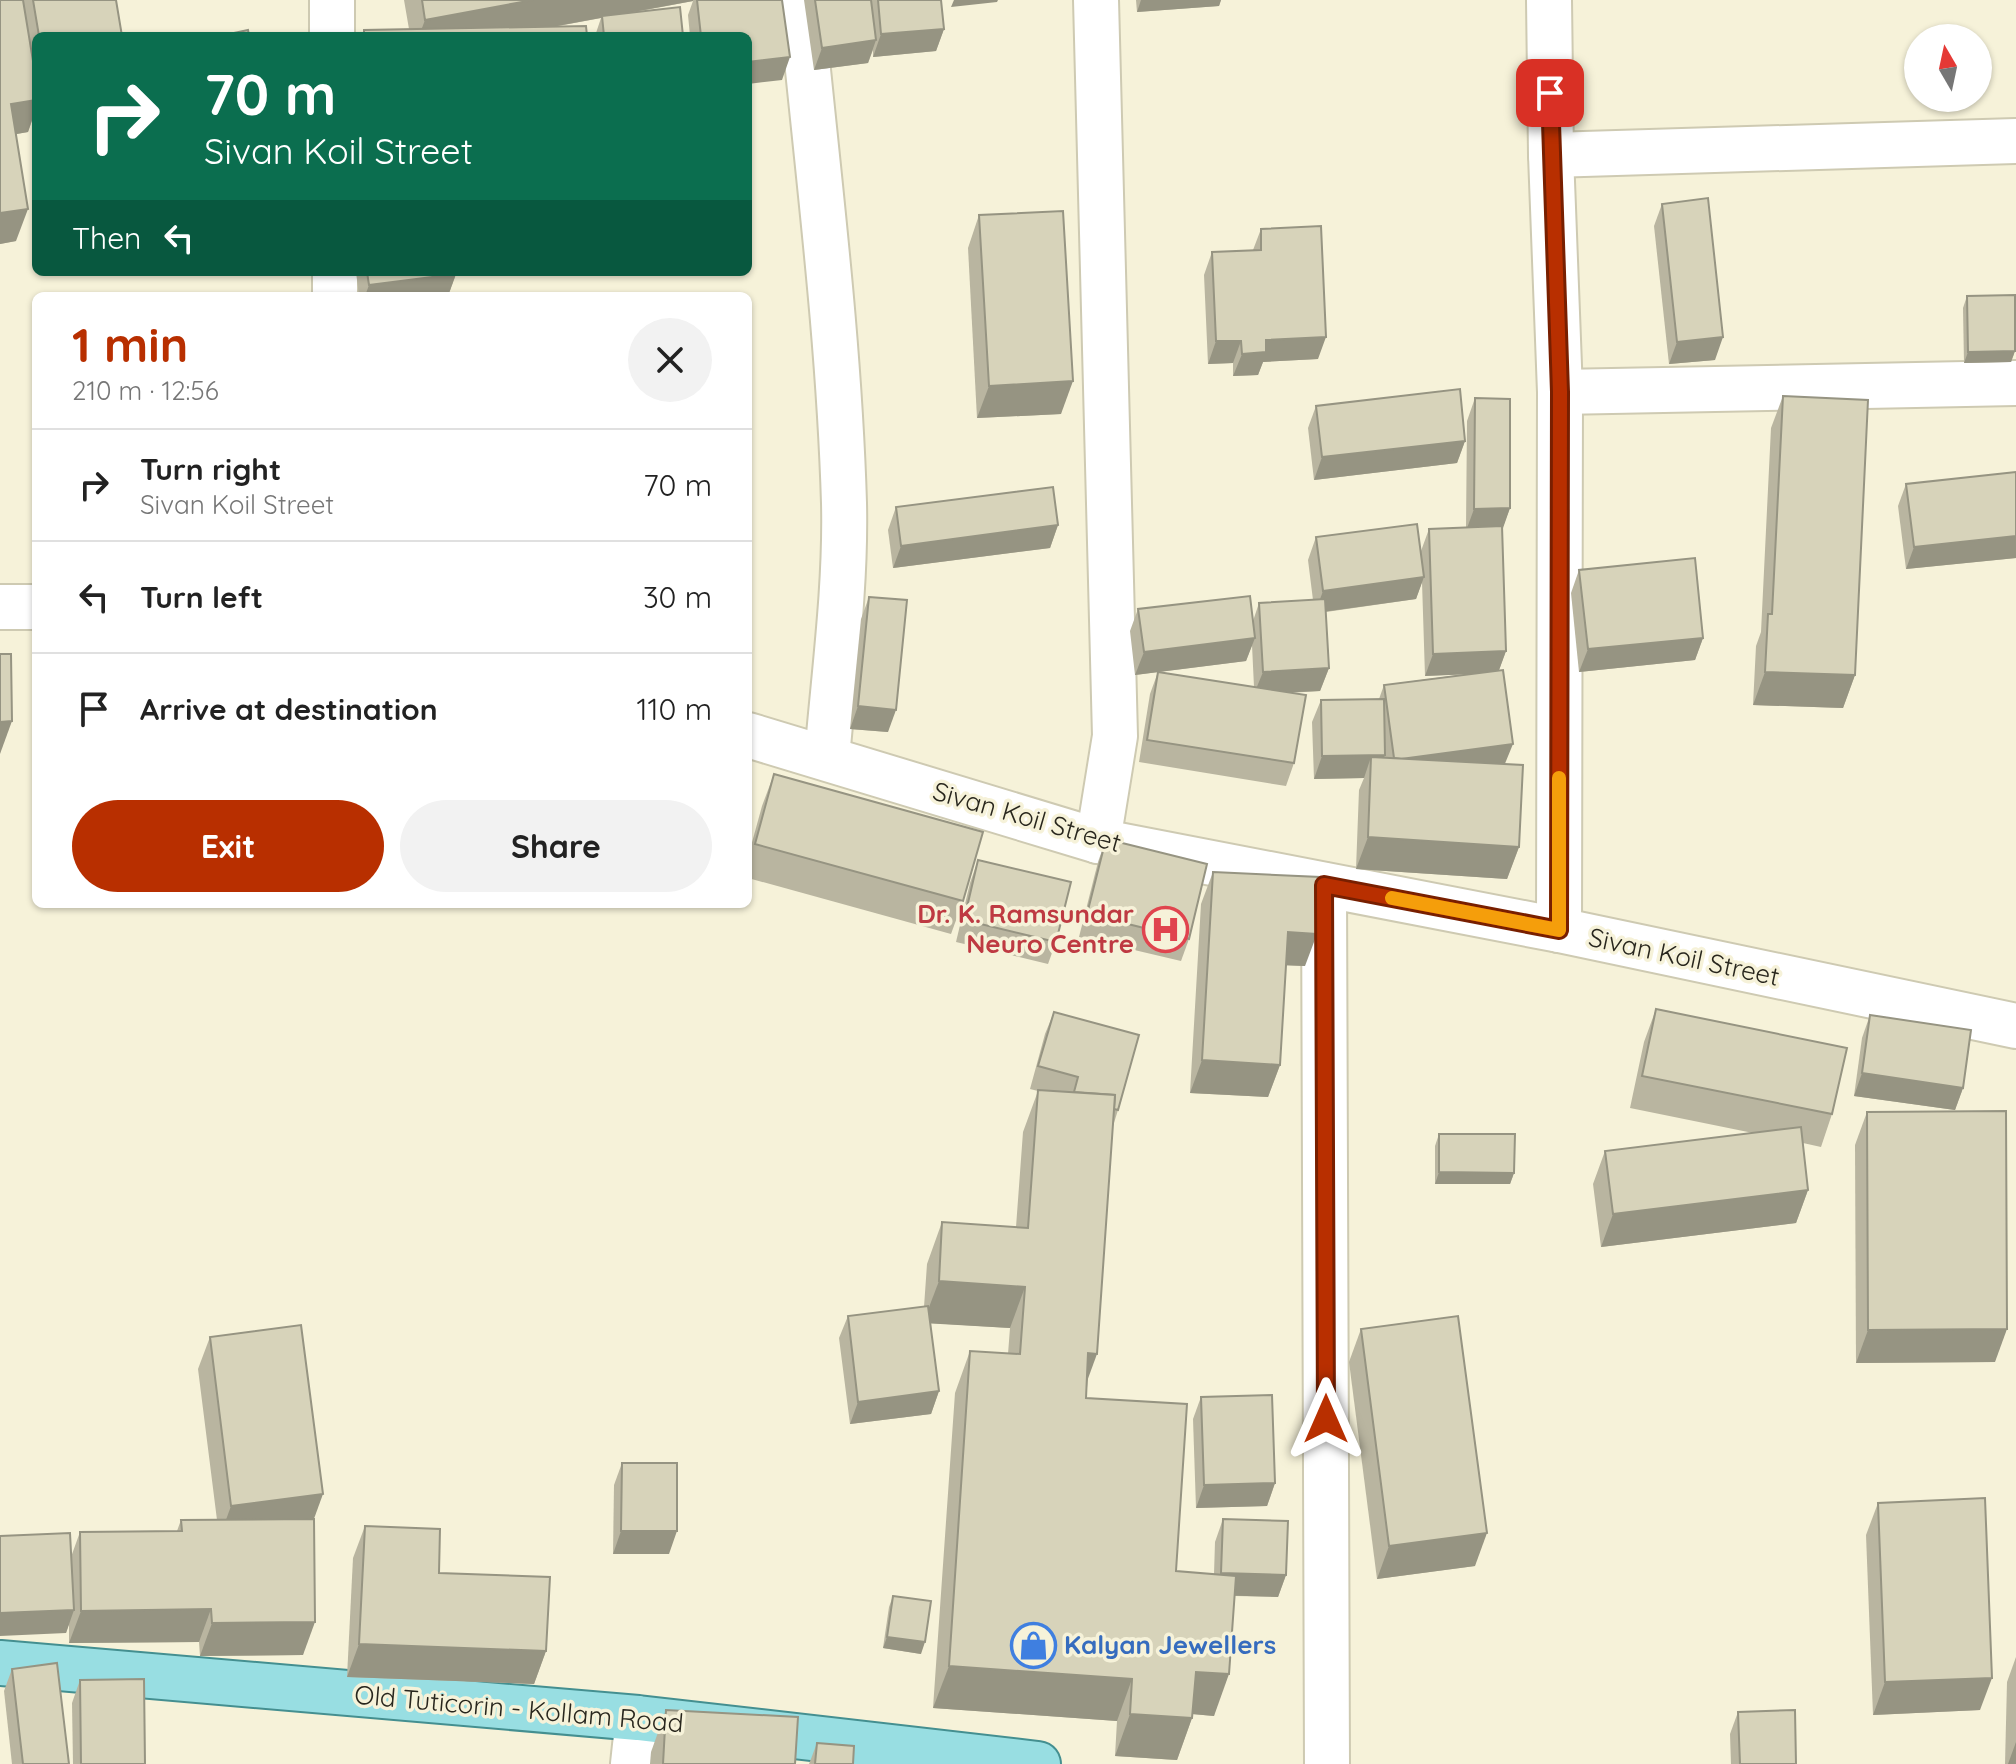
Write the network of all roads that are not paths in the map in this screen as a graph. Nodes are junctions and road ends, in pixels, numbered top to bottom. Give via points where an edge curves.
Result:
1 (332, 0) edge
2 (801, 0) edge
3 (1096, 0) edge
4 (1549, 0) edge
5 (332, 32) edge
6 (2016, 141) edge
7 (1551, 155) junction
8 (2016, 383) edge
9 (1560, 392) junction
10 (0, 607) edge
11 (32, 607) edge
12 (752, 736) edge
13 (827, 758) junction
14 (1098, 841) junction
15 (1324, 885) junction
16 (1559, 930) junction
17 (2016, 1026) edge
18 (0, 1663) edge
19 (638, 1718) junction
20 (633, 1764) edge
21 (1038, 1764) edge
22 (1327, 1764) edge

1 - 5 street
2 - 13 street via 844,505
3 - 14 street via 1115,736
4 - 7 street
6 - 7 street
7 - 9 street
8 - 9 street
9 - 16 street
10 - 11 street
12 - 13 street, Sivan Koil Street
13 - 14 street, Sivan Koil Street
14 - 15 street, Sivan Koil Street
15 - 16 street, Sivan Koil Street
15 - 22 street
16 - 17 street, Sivan Koil Street
18 - 19 main road, Old Tuticorin - Kollam Road
19 - 20 street
19 - 21 main road, Old Tuticorin - Kollam Road

